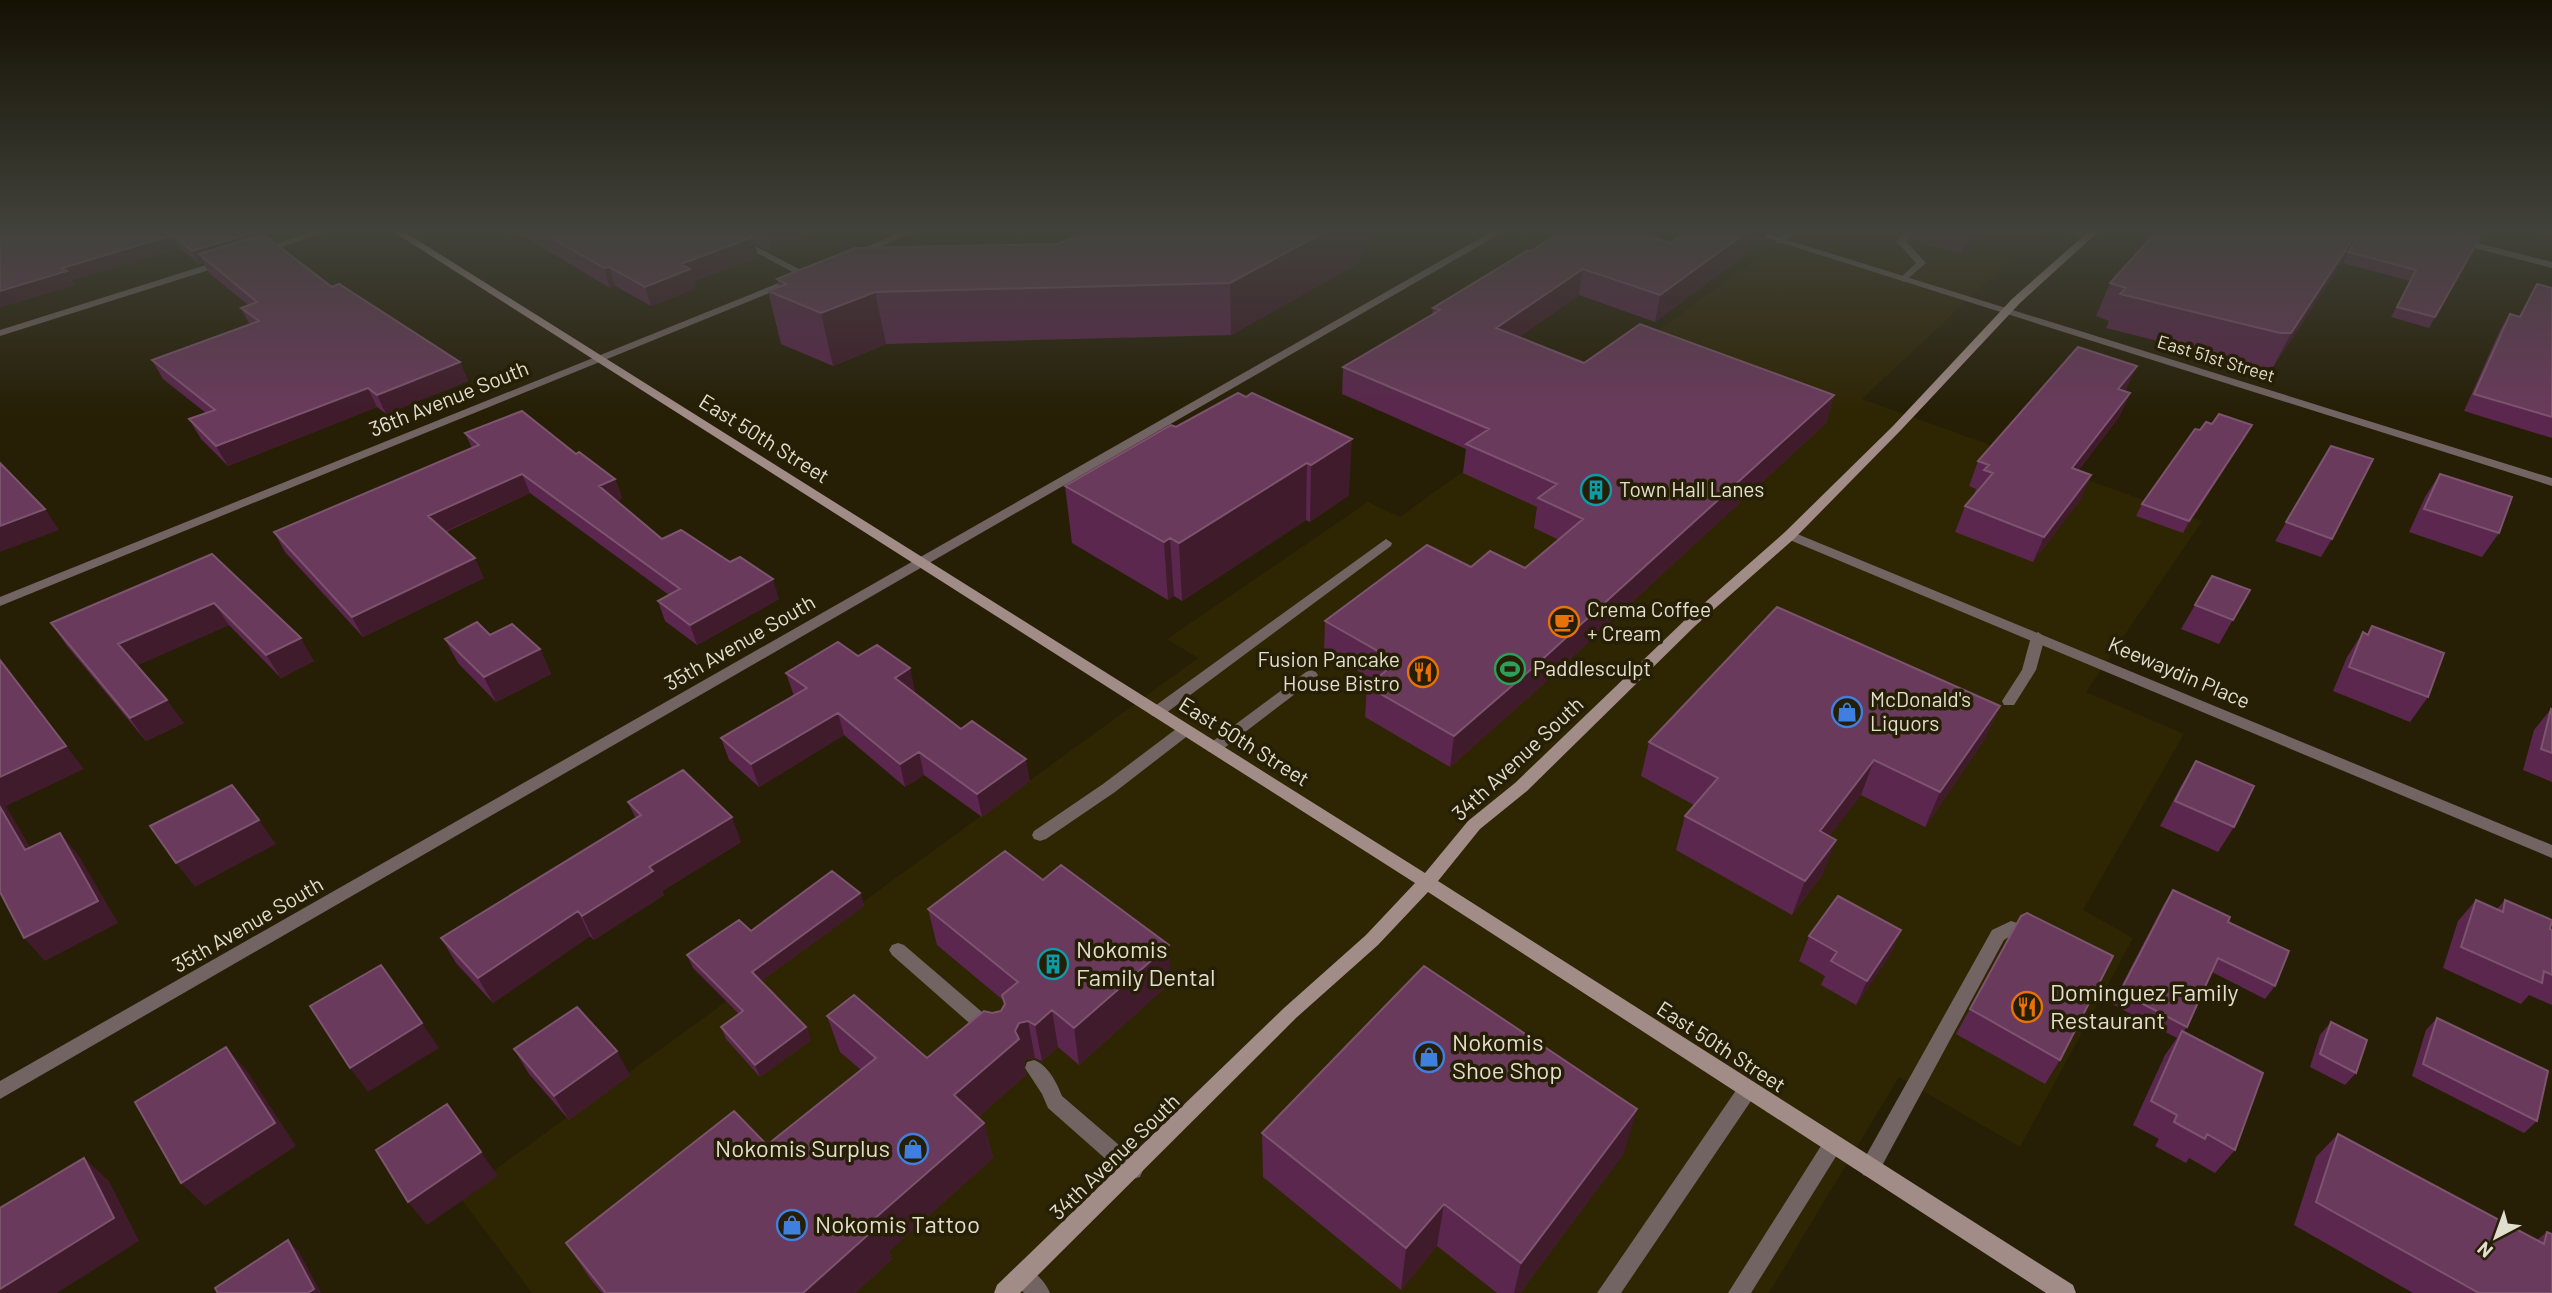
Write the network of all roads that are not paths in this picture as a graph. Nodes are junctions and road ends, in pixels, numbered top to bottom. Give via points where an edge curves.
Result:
1 (134, 291) edge
2 (490, 291) edge
3 (765, 291) edge
4 (1398, 291) edge
5 (1942, 291) edge
6 (2029, 291) edge
7 (2006, 312) junction
8 (0, 334) edge
9 (597, 359) junction
10 (2552, 482) edge
11 (1790, 535) junction
12 (1386, 543) dead end
13 (922, 564) junction
14 (0, 602) edge
15 (2038, 637) junction
16 (1311, 675) dead end
17 (2009, 701) dead end
18 (1157, 712) junction
19 (1185, 730) junction
20 (1214, 748) junction
21 (1040, 835) dead end
22 (2552, 852) edge
23 (1426, 883) junction
24 (2052, 943) edge
25 (898, 950) dead end
26 (1001, 1040) edge
27 (1034, 1068) dead end
28 (1748, 1089) junction
29 (0, 1091) edge
30 (1833, 1144) junction
31 (1870, 1168) junction
32 (1133, 1170) junction
33 (1022, 1276) junction
34 (1005, 1293) edge
35 (1039, 1293) edge
36 (1608, 1293) edge
37 (1738, 1293) edge
38 (2065, 1293) edge

1 - 8 street
2 - 9 street, East 50th Street
3 - 9 street, 36th Avenue South
4 - 13 street, 35th Avenue South
5 - 7 street, East 51st Street
6 - 7 street, 34th Avenue South
7 - 10 street, East 51st Street
7 - 11 street, 34th Avenue South
9 - 13 street, East 50th Street
9 - 14 street, 36th Avenue South
11 - 15 street, Keewaydin Place
11 - 23 street, 34th Avenue South via 1690,623 1521,787 1474,825
12 - 18 street
13 - 18 street, East 50th Street
13 - 29 street, 35th Avenue South
15 - 17 street via 2029,670
15 - 22 street, Keewaydin Place
16 - 20 street
18 - 19 street, East 50th Street
19 - 20 street, East 50th Street
19 - 21 street
20 - 23 street, East 50th Street
23 - 28 street, East 50th Street
23 - 32 street, 34th Avenue South
24 - 31 street via 2011,928 1998,935
25 - 26 street
27 - 32 street via 1055,1102
28 - 30 street, East 50th Street
28 - 36 street
30 - 31 street, East 50th Street
30 - 37 street
31 - 38 street, East 50th Street
32 - 33 street, 34th Avenue South
33 - 34 street, 34th Avenue South
33 - 35 street

